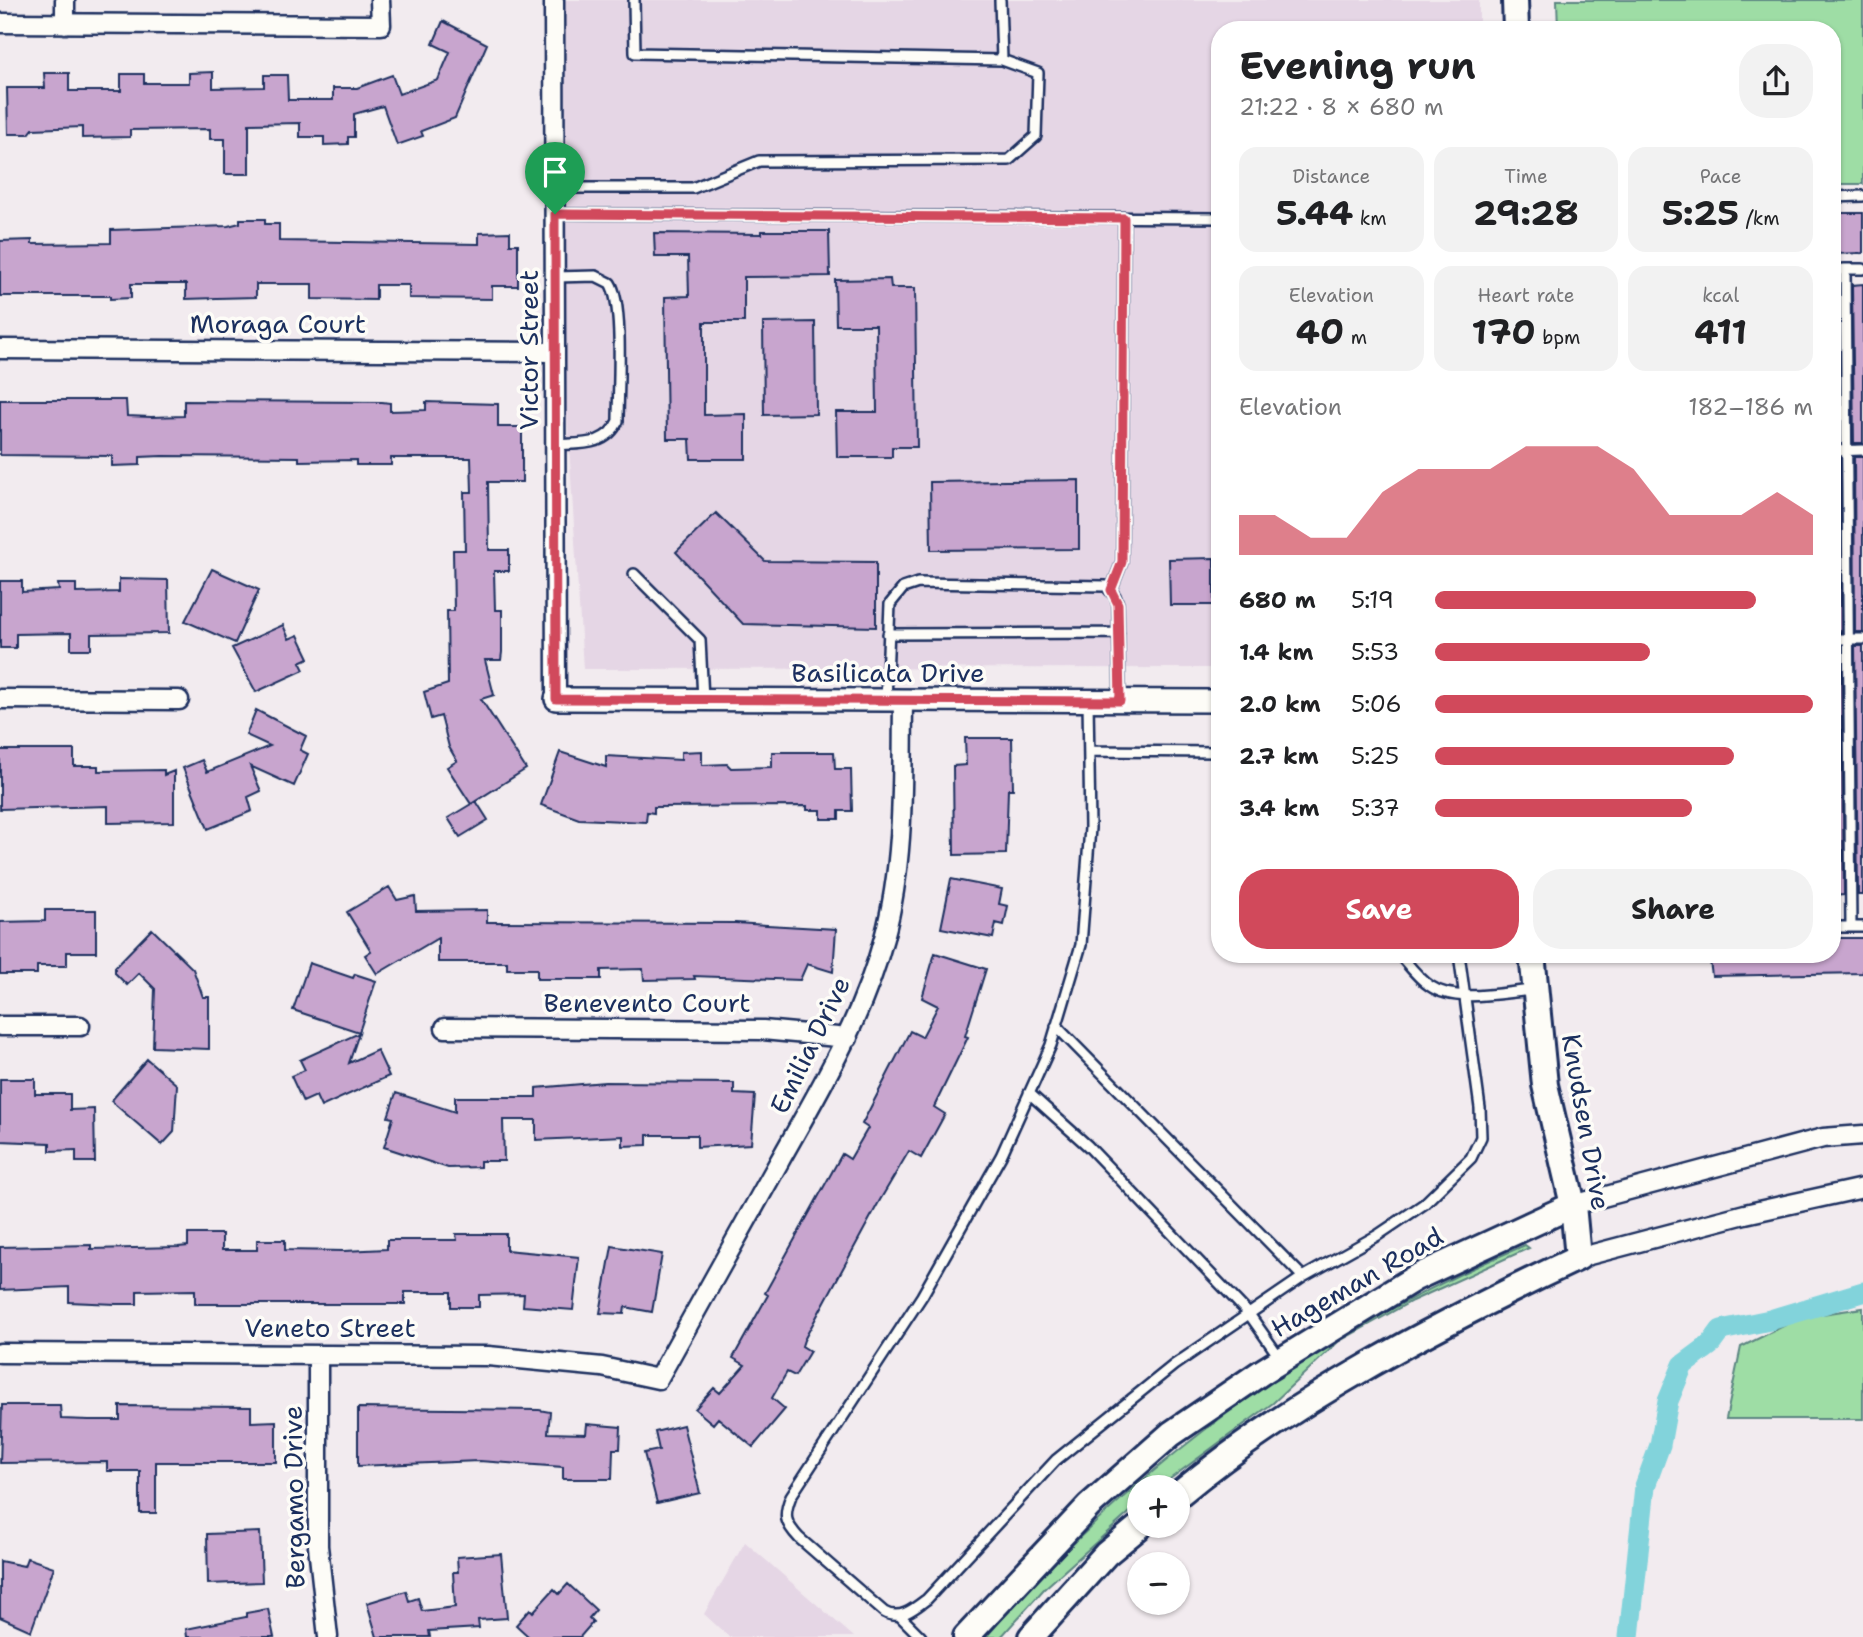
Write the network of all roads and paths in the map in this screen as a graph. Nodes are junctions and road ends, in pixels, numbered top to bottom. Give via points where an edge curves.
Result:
1 (65, 0) edge
2 (380, 0) edge
3 (554, 0) edge
4 (634, 0) edge
5 (1000, 0) edge
6 (1515, 0) edge
7 (1516, 21) edge
8 (0, 23) edge
9 (65, 24) junction
10 (1002, 60) junction
11 (555, 188) junction
12 (1863, 196) edge
13 (1841, 197) edge
14 (555, 214) junction
15 (1124, 218) junction
16 (1211, 218) edge
17 (1863, 269) edge
18 (1841, 270) edge
19 (1845, 270) junction
20 (555, 277) junction
21 (0, 349) edge
22 (555, 352) junction
23 (555, 445) junction
24 (1841, 450) edge
25 (1846, 450) junction
26 (1863, 450) edge
27 (634, 574) dead end
28 (1111, 590) junction
29 (1119, 633) junction
30 (888, 634) junction
31 (1841, 639) edge
32 (1847, 639) junction
33 (1863, 639) edge
34 (0, 699) edge
35 (556, 699) joint
36 (179, 700) dead end
37 (703, 700) junction
38 (895, 701) junction
39 (1088, 701) junction
40 (1120, 701) junction
41 (1211, 701) edge
42 (1089, 751) junction
43 (1211, 752) edge
44 (1841, 927) edge
45 (1851, 927) junction
46 (1863, 927) edge
47 (1408, 963) edge
48 (1460, 963) edge
49 (1533, 963) edge
50 (1536, 990) junction
51 (1464, 994) junction
52 (0, 1026) edge
53 (80, 1026) dead end
54 (1056, 1026) junction
55 (445, 1028) dead end
56 (848, 1038) junction
57 (1029, 1093) junction
58 (1863, 1135) edge
59 (1863, 1188) edge
60 (1573, 1205) junction
61 (1578, 1258) junction
62 (1304, 1277) junction
63 (1249, 1314) junction
64 (0, 1353) edge
65 (318, 1355) junction
66 (1281, 1360) junction
67 (658, 1379) joint
68 (1190, 1486) edge
69 (1127, 1537) edge
70 (899, 1615) junction
71 (328, 1637) edge
72 (921, 1637) edge
73 (966, 1637) edge
74 (1031, 1637) edge

1 - 9 street
2 - 9 street via 381,25
3 - 11 street, Victor Street
4 - 10 lane via 635,53
5 - 10 lane
6 - 7 main road
8 - 9 street
10 - 11 lane via 1038,73 1036,136 1009,160 759,161 693,188
11 - 14 street, Victor Street
12 - 13 lane
14 - 15 lane
14 - 20 street, Victor Street
15 - 16 lane
15 - 28 lane via 1122,562
17 - 19 lane
18 - 19 lane
19 - 25 lane
20 - 22 street, Victor Street
20 - 23 lane via 596,276 610,283 616,295 618,421 594,443
21 - 22 street, Moraga Court
22 - 23 street, Victor Street
23 - 35 street, Victor Street
24 - 25 lane
25 - 26 lane
25 - 32 lane
27 - 37 lane via 700,640
28 - 29 lane via 1118,604
28 - 30 lane via 1100,585 918,583 903,588 891,600
29 - 30 lane
29 - 40 lane
30 - 38 lane
31 - 32 lane
32 - 33 lane
32 - 45 lane
34 - 36 street
35 - 37 street, Basilicata Drive
37 - 38 street, Basilicata Drive
38 - 39 street, Basilicata Drive
38 - 56 street, Emilia Drive via 902,819 896,878 885,936
39 - 40 street, Basilicata Drive
39 - 42 lane
40 - 41 street, Basilicata Drive
42 - 43 lane
42 - 54 lane via 1090,828 1081,945
44 - 45 lane
45 - 46 lane
47 - 51 lane via 1429,985
48 - 51 lane
49 - 50 main road, Knudsen Drive
50 - 51 lane
50 - 60 main road, Knudsen Drive via 1545,1085
51 - 62 lane via 1480,1108 1478,1147 1424,1204
52 - 53 street
54 - 57 lane
54 - 62 lane
55 - 56 street, Benevento Court via 763,1030
56 - 67 street, Emilia Drive
57 - 63 lane via 1088,1146
57 - 70 lane via 1001,1156 922,1296 790,1496 784,1513 787,1525 799,1538 884,1612
58 - 60 street, Hageman Road via 1823,1138
59 - 61 street
60 - 61 main road, Knudsen Drive
60 - 66 main road, Hageman Road via 1415,1278
61 - 68 main road via 1441,1324 1274,1424
62 - 63 lane
63 - 66 lane
63 - 70 lane via 1174,1365 1056,1460 927,1599
64 - 65 street, Veneto Street
65 - 67 street, Veneto Street via 547,1359
65 - 71 street, Bergamo Drive via 318,1546
66 - 73 main road, Hageman Road via 1171,1434 1089,1506
69 - 74 main road
70 - 72 lane

